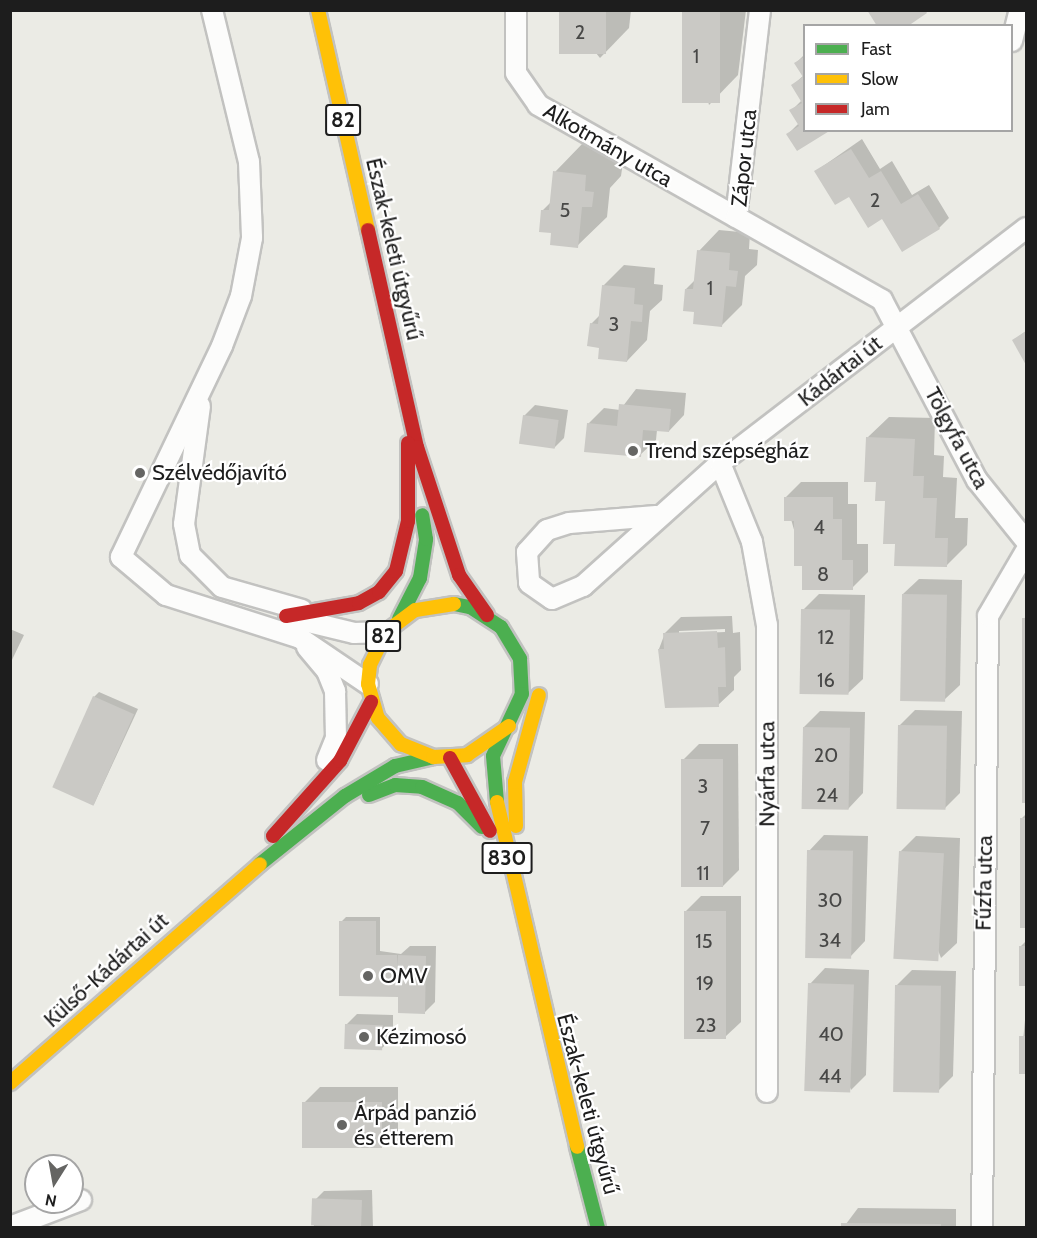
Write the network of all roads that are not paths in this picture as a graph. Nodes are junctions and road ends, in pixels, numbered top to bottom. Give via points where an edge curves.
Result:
1 (213, 10) edge
2 (318, 10) edge
3 (516, 10) edge
4 (760, 10) edge
5 (1020, 10) edge
6 (1013, 34) edge
7 (736, 217) junction
8 (1026, 228) edge
9 (899, 325) junction
10 (204, 385) junction
11 (413, 426) junction
12 (720, 463) junction
13 (656, 516) junction
14 (1026, 541) edge
15 (1026, 550) edge
16 (486, 586) dead end
17 (310, 612) junction
18 (487, 615) junction
19 (239, 616) junction
20 (286, 616) junction
21 (392, 626) junction
22 (300, 638) junction
23 (540, 683) dead end
24 (370, 693) junction
25 (509, 726) junction
26 (433, 757) junction
27 (450, 758) junction
28 (315, 794) junction
29 (319, 821) junction
30 (493, 842) junction
31 (214, 900) junction
32 (537, 992) junction
33 (25, 1072) junction
34 (10, 1083) edge
35 (10, 1088) edge
36 (767, 1092) dead end
37 (10, 1227) edge
38 (52, 1227) edge
39 (598, 1227) edge
40 (982, 1227) edge

1 - 10 street via 249,162 252,238 241,296
2 - 11 main road, Észak-keleti útgyűrű / 82
3 - 7 street, Alkotmány utca via 516,73 538,105
4 - 7 street, Zápor utca
5 - 6 street
7 - 9 street, Zápor utca via 868,288
8 - 9 street, Kádártai út
9 - 12 street, Kádártai út
9 - 14 street, Tölgyfa utca via 977,480
10 - 17 street via 184,524 190,555 222,587
10 - 19 street via 121,557 166,595
11 - 16 main road via 434,454 460,540
11 - 17 main road via 405,454 408,521 396,571 379,592 358,603
11 - 18 main road, 82 via 459,575
11 - 21 main road, 82 via 426,539 417,588
12 - 13 street, Kádártai út
12 - 36 street, Nyárfa utca via 752,542 767,625
13 - 13 street, Kádártai út via 568,523 547,530 527,552 529,583 539,594 568,596
15 - 40 street, Fűzfa utca via 988,616
17 - 20 main road
18 - 21 main road, 82 via 452,604 415,610
18 - 25 main road, 82 via 513,642 520,659 522,694
19 - 20 street
19 - 22 street
20 - 21 street via 354,633
21 - 24 main road, 82 via 370,665
22 - 24 street
22 - 28 street via 327,671 337,711 336,738 315,777
23 - 32 main road, 830 via 512,807 534,914
24 - 26 main road, 82 via 401,744
24 - 28 main road, 82 via 340,761
25 - 27 main road, 82 via 483,749
25 - 32 main road, Észak-keleti útgyűrű / 830 via 493,756 494,787
26 - 27 main road, 82
26 - 29 main road, 82 via 372,777
27 - 30 main road, Észak-keleti útgyűrű / 830 via 484,812
28 - 31 main road, 82
29 - 30 main road via 378,791 408,784 458,803
29 - 31 main road, 82
30 - 32 main road, Észak-keleti útgyűrű / 830 via 524,962
31 - 33 main road, Külső-Kádártai út / 82
32 - 39 main road, Észak-keleti útgyűrű / 830
33 - 34 main road, Külső-Kádártai út / 82
33 - 35 main road, Külső-Kádártai út / 82
37 - 38 street via 81,1200

